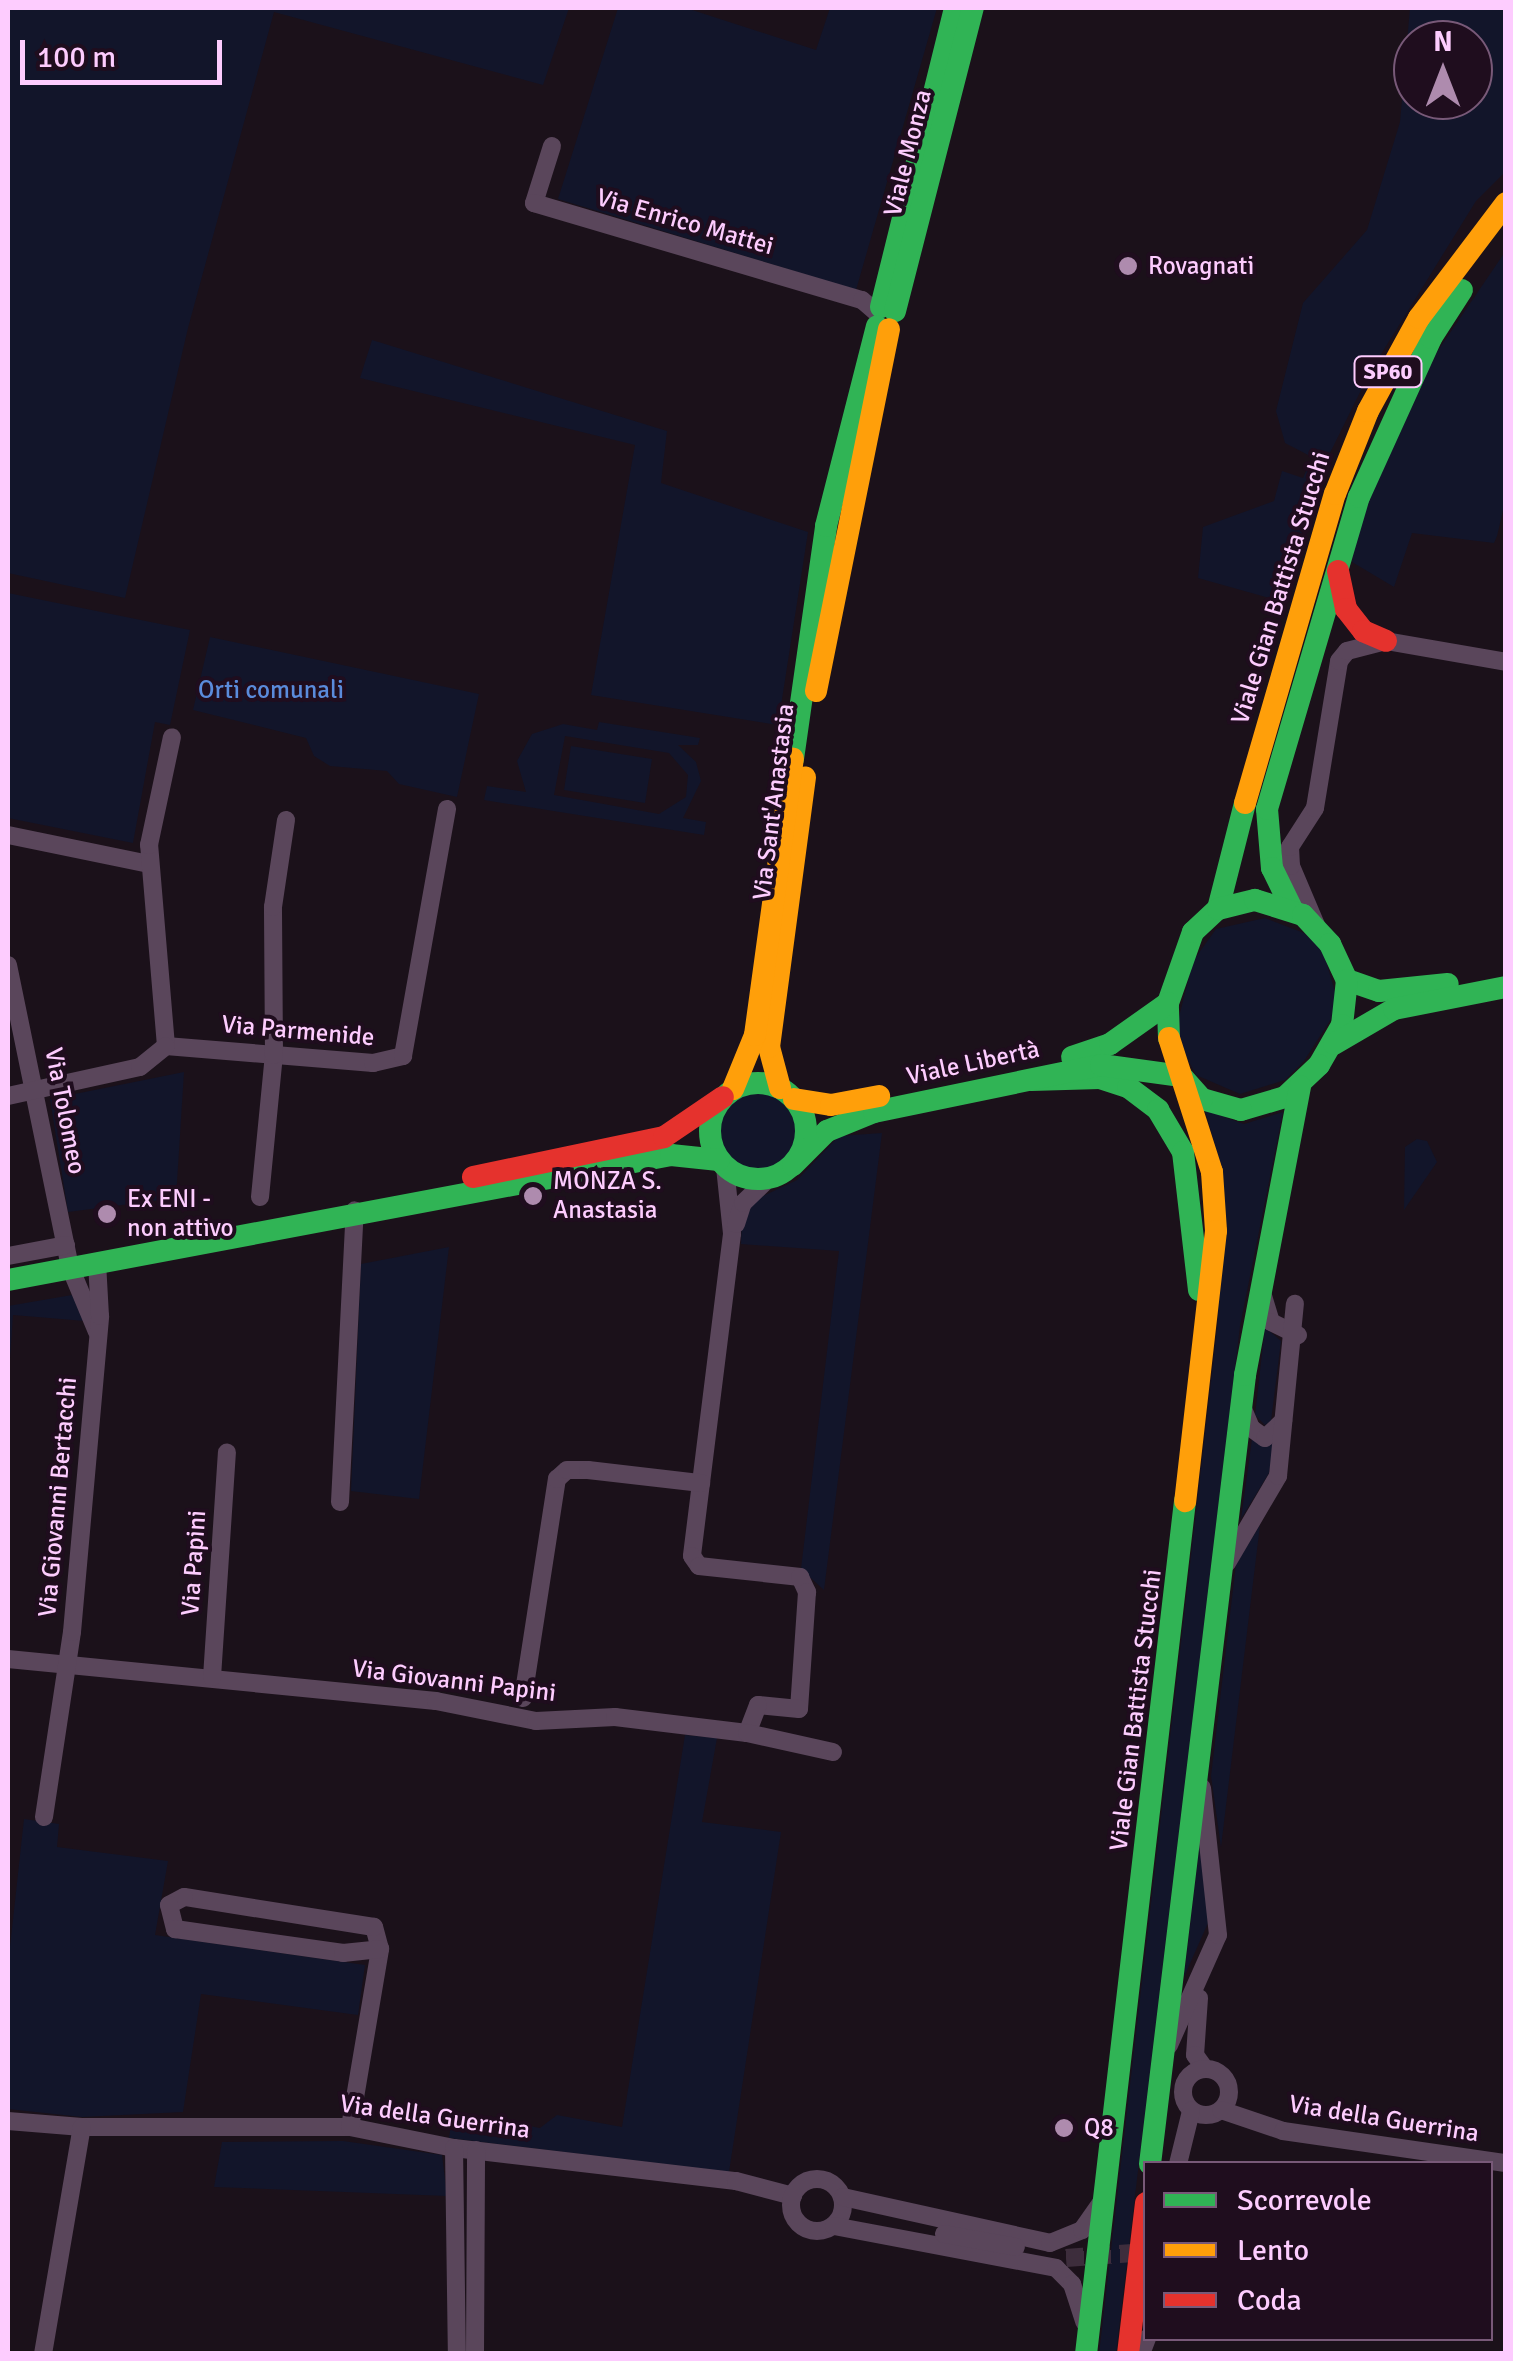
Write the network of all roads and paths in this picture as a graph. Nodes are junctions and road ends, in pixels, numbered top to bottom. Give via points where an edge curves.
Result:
1 (954, 8) edge
2 (973, 8) edge
3 (552, 146) dead end
4 (1506, 203) edge
5 (1506, 232) edge
6 (884, 317) junction
7 (836, 524) junction
8 (1336, 563) junction
9 (1386, 641) junction
10 (1506, 662) edge
11 (172, 737) dead end
12 (1256, 806) junction
13 (447, 809) dead end
14 (286, 820) dead end
15 (8, 834) edge
16 (149, 864) junction
17 (1218, 909) junction
18 (1292, 909) junction
19 (1318, 930) junction
20 (8, 965) edge
21 (1506, 975) edge
22 (1346, 980) junction
23 (1506, 987) edge
24 (1168, 1003) junction
25 (1334, 1044) junction
26 (166, 1046) junction
27 (274, 1055) junction
28 (1181, 1076) junction
29 (1031, 1080) junction
30 (1300, 1086) junction
31 (36, 1090) junction
32 (728, 1093) junction
33 (787, 1094) junction
34 (8, 1096) edge
35 (722, 1164) junction
36 (793, 1165) junction
37 (768, 1179) junction
38 (260, 1197) dead end
39 (408, 1199) junction
40 (355, 1210) junction
41 (732, 1234) junction
42 (8, 1256) edge
43 (68, 1256) junction
44 (97, 1262) junction
45 (1261, 1274) junction
46 (8, 1280) edge
47 (1295, 1304) dead end
48 (97, 1332) junction
49 (1298, 1334) junction
50 (1204, 1359) junction
51 (1300, 1366) dead end
52 (1287, 1382) junction
53 (1242, 1403) junction
54 (1283, 1421) junction
55 (227, 1452) dead end
56 (701, 1483) junction
57 (340, 1502) dead end
58 (1220, 1576) junction
59 (8, 1660) edge
60 (66, 1664) junction
61 (212, 1677) junction
62 (523, 1698) dead end
63 (747, 1732) junction
64 (833, 1752) dead end
65 (1197, 1757) junction
66 (44, 1816) dead end
67 (380, 1949) junction
68 (1199, 1989) junction
69 (1162, 2059) junction
70 (1205, 2069) junction
71 (1229, 2090) junction
72 (1206, 2112) junction
73 (1255, 2119) junction
74 (8, 2121) edge
75 (350, 2127) junction
76 (82, 2128) junction
77 (454, 2148) junction
78 (476, 2150) junction
79 (1150, 2161) edge
80 (1180, 2161) edge
81 (1190, 2161) edge
82 (1492, 2161) edge
83 (1105, 2193) junction
84 (793, 2196) junction
85 (842, 2197) junction
86 (837, 2221) junction
87 (1143, 2227) edge
88 (1066, 2258) tunnel mouth
89 (1086, 2346) edge
90 (43, 2354) edge
91 (457, 2354) edge
92 (475, 2354) edge
93 (1128, 2354) edge

1 - 6 main road, Viale Monza
2 - 6 main road, Viale Monza
3 - 6 street, Via Enrico Mattei via 534,203 862,300
4 - 12 main road, Viale Gian Battista Stucchi / SP60 via 1419,318 1368,411 1335,494
5 - 8 main road, Viale Gian Battista Stucchi / SP60 via 1431,338
6 - 7 main road, Viale Monza
7 - 32 main road, Via Sant'Anastasia via 754,1044
7 - 33 main road, Via Sant'Anastasia via 769,1048
8 - 9 main road via 1346,608 1363,632
8 - 12 main road, Viale Gian Battista Stucchi / SP60
9 - 10 street
9 - 19 street via 1347,650 1339,660 1315,808 1290,847 1291,866
11 - 16 street
12 - 17 main road, Viale Gian Battista Stucchi / SP60
12 - 18 main road, Viale Gian Battista Stucchi / SP60 via 1272,868
13 - 27 street, Via Parmenide via 403,1056 373,1063
14 - 27 street via 273,907
15 - 16 street
16 - 26 street
17 - 18 main road via 1255,900
17 - 24 main road, Viale Gian Battista Stucchi via 1192,932
18 - 19 main road, Viale Gian Battista Stucchi
19 - 22 main road, Viale Gian Battista Stucchi
20 - 31 street, Via Tolomeo
21 - 22 main road via 1394,990
22 - 25 main road via 1346,1010
23 - 25 main road via 1394,1009
24 - 28 main road, Viale Gian Battista Stucchi via 1167,1036
24 - 33 main road, Viale Libertà via 1128,1034 1077,1056 844,1104
25 - 30 main road
26 - 27 street, Via Parmenide
26 - 31 street via 140,1067
27 - 38 street
28 - 29 main road, Viale Libertà via 1118,1063
28 - 30 main road via 1202,1098 1241,1110
28 - 50 main road, Viale Gian Battista Stucchi via 1206,1143 1216,1200
29 - 36 main road, Viale Libertà via 862,1115 827,1132
29 - 50 main road via 1115,1082 1148,1100 1173,1130 1191,1204
30 - 45 main road
31 - 34 street
31 - 43 street, Via Tolomeo
32 - 33 main road via 756,1083
32 - 35 main road via 709,1129
32 - 39 main road via 664,1137 471,1178
33 - 36 main road via 806,1131
35 - 37 main road via 745,1178
35 - 39 main road via 671,1154
35 - 41 street
36 - 37 main road
37 - 41 street via 742,1203
39 - 40 main road
40 - 44 main road
40 - 57 street
41 - 56 street
42 - 43 street
43 - 44 main road
43 - 46 main road
43 - 48 street, Via Giovanni Bertacchi
44 - 48 street, Via Giovanni Bertacchi
45 - 49 street via 1270,1322
45 - 53 main road
47 - 49 street
48 - 60 street, Via Giovanni Bertacchi
49 - 52 street
50 - 83 main road, Viale Gian Battista Stucchi
51 - 52 street
52 - 54 street
53 - 54 street via 1259,1435 1276,1434
53 - 58 main road
54 - 58 street via 1278,1476
55 - 61 street, Via Papini
56 - 62 street via 588,1470 567,1470 557,1479
56 - 63 street via 692,1556 699,1566 800,1576 806,1583 800,1709 758,1705
58 - 65 main road
59 - 60 street
60 - 61 street, Via Giovanni Papini
60 - 66 street, Via Giovanni Bertacchi
61 - 63 street, Via Giovanni Papini via 436,1701 536,1721 615,1717
63 - 64 street, Via Giovanni Papini
65 - 68 street via 1220,1910
65 - 69 main road
67 - 67 street via 374,1927 360,1922 184,1897 168,1906 175,1929 343,1953
67 - 75 street
68 - 69 street
68 - 70 street via 1195,2055
69 - 79 main road
70 - 71 street via 1219,2073
70 - 72 street via 1185,2081 1183,2097
71 - 72 street
71 - 73 street, Via della Guerrina
72 - 73 street, Via della Guerrina
72 - 80 street
72 - 81 street via 1193,2133
73 - 82 street, Via della Guerrina via 1283,2131
74 - 76 street, Via della Guerrina
75 - 76 street, Via della Guerrina
75 - 77 street, Via della Guerrina
76 - 90 street
77 - 78 street, Via della Guerrina
77 - 91 street
78 - 84 street, Via della Guerrina via 610,2162
78 - 92 street
83 - 85 street via 1082,2230 1050,2243
83 - 89 main road, Viale Gian Battista Stucchi
84 - 85 street via 805,2182 823,2179
84 - 86 street via 792,2214 804,2228
85 - 86 street
86 - 88 street
86 - 89 street via 1056,2268 1080,2300
87 - 93 main road

